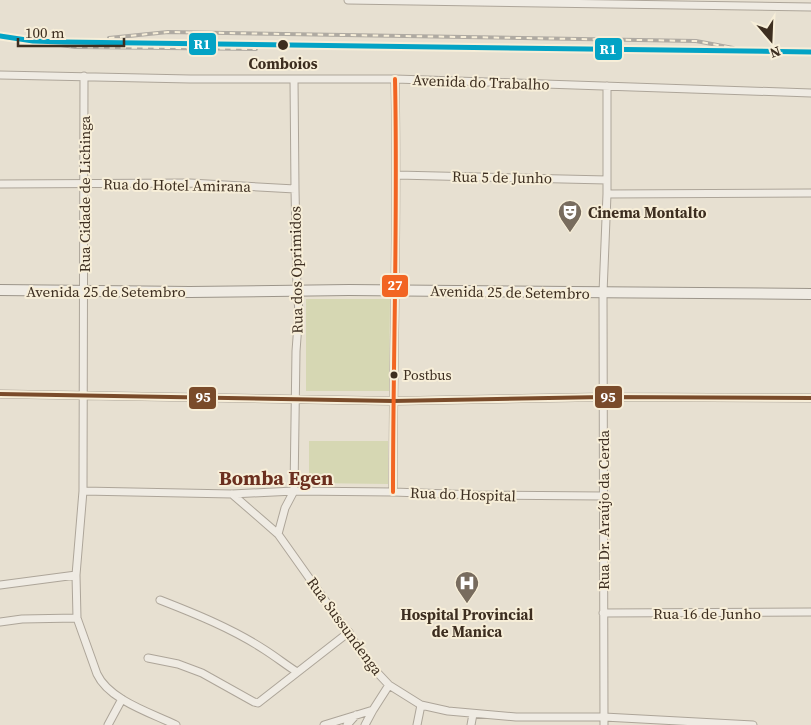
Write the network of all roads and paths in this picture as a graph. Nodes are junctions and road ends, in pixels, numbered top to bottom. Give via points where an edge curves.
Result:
1 (348, 0) edge
2 (811, 6) edge
3 (0, 76) edge
4 (84, 76) junction
5 (294, 79) junction
6 (395, 79) junction
7 (607, 86) junction
8 (811, 93) edge
9 (397, 175) junction
10 (607, 180) junction
11 (84, 183) junction
12 (0, 184) edge
13 (295, 189) junction
14 (811, 193) edge
15 (607, 194) junction
16 (0, 290) edge
17 (297, 290) junction
18 (396, 291) junction
19 (83, 292) junction
20 (602, 293) junction
21 (811, 294) edge
22 (0, 394) edge
23 (83, 397) junction
24 (603, 397) junction
25 (811, 398) edge
26 (295, 400) junction
27 (393, 401) junction
28 (83, 491) junction
29 (294, 491) junction
30 (393, 492) junction
31 (232, 494) junction
32 (604, 496) junction
33 (278, 534) junction
34 (76, 575) junction
35 (0, 585) edge
36 (160, 600) dead end
37 (811, 612) edge
38 (603, 613) junction
39 (77, 618) junction
40 (0, 622) edge
41 (349, 632) junction
42 (148, 658) dead end
43 (297, 672) junction
44 (389, 685) junction
45 (122, 699) junction
46 (421, 705) junction
47 (373, 710) junction
48 (356, 714) junction
49 (474, 714) junction
50 (516, 716) junction
51 (604, 717) junction
52 (171, 724) edge
53 (108, 725) edge
54 (324, 725) edge
55 (347, 725) edge
56 (365, 725) edge
57 (417, 725) edge
58 (471, 725) edge
59 (514, 725) edge
60 (604, 725) edge
61 (753, 725) edge

1 - 2 street
3 - 4 street, Avenida do Trabalho
4 - 5 street, Avenida do Trabalho
4 - 11 street, Rua Cidade de Lichinga
5 - 6 street, Avenida do Trabalho
5 - 13 street, Rua dos Oprimidos
6 - 7 street, Avenida do Trabalho
6 - 9 street
7 - 8 street, Avenida do Trabalho
7 - 10 street, Rua Dr. Araújo da Cerda
9 - 10 street, Rua 5 de Junho
9 - 18 street
10 - 15 street, Rua Dr. Araújo da Cerda
11 - 12 street, Rua do Hotel Amirana
11 - 13 street, Rua do Hotel Amirana
11 - 19 street, Rua Cidade de Lichinga
13 - 17 street, Rua dos Oprimidos
14 - 15 street
15 - 20 street, Rua Dr. Araújo da Cerda
16 - 19 street, Avenida 25 de Setembro
17 - 18 street, Avenida 25 de Setembro
17 - 19 street, Avenida 25 de Setembro
17 - 26 street, Rua dos Oprimidos
18 - 20 street, Avenida 25 de Setembro
18 - 27 street
19 - 23 street, Rua Cidade de Lichinga
20 - 21 street, Avenida 25 de Setembro
20 - 24 street, Rua Dr. Araújo da Cerda
22 - 23 street
23 - 26 street
23 - 28 street, Rua Cidade de Lichinga
24 - 25 street
24 - 27 street
24 - 32 street, Rua Dr. Araújo da Cerda
26 - 27 street
26 - 29 street, Rua dos Oprimidos
27 - 30 street
28 - 31 street, Rua do Hospital
28 - 34 street, Rua Cidade de Lichinga
29 - 30 street, Rua do Hospital
29 - 31 street, Rua do Hospital
29 - 33 street via 284,508
30 - 32 street, Rua do Hospital
31 - 33 street, Rua Sussundenga
32 - 38 street, Rua Dr. Araújo da Cerda
33 - 41 street, Rua Sussundenga
34 - 35 street
34 - 39 street, Rua Cidade de Lichinga
36 - 43 street via 229,630
37 - 38 street, Rua 16 de Junho
38 - 51 street, Rua Dr. Araújo da Cerda
39 - 40 street
39 - 45 street, Rua Cidade de Lichinga via 101,681
41 - 43 street
41 - 44 street, Rua Sussundenga via 373,668
42 - 43 street via 202,673 258,703
44 - 46 street, Rua Sussundenga
44 - 47 street
45 - 52 street, Rua Cidade de Lichinga
45 - 53 street
46 - 49 street, Rua Sussundenga
46 - 57 street
47 - 48 street
47 - 56 street
48 - 54 street
48 - 55 street
49 - 50 street, Rua Sussundenga
49 - 58 street
50 - 51 street, Rua Sussundenga
50 - 59 street
51 - 60 street, Rua Dr. Araújo da Cerda
51 - 61 street, Rua Sussundenga

